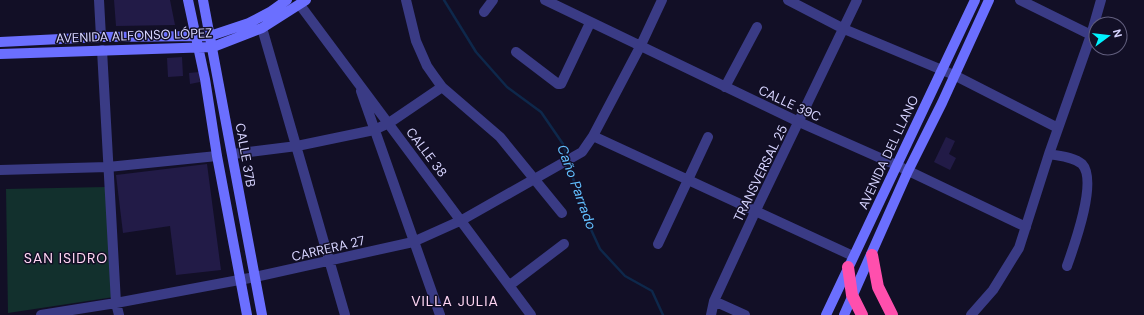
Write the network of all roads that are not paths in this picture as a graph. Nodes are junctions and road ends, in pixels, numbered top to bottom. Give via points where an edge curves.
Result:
1 (99, 0) edge
2 (188, 0) edge
3 (203, 0) edge
4 (287, 0) edge
5 (406, 0) edge
6 (493, 0) edge
7 (546, 0) edge
8 (662, 0) edge
9 (788, 0) edge
10 (857, 0) edge
11 (975, 0) edge
12 (989, 0) edge
13 (1020, 0) edge
14 (1101, 0) edge
15 (303, 2) edge
16 (484, 12) dead end
17 (1096, 16) edge
18 (590, 23) junction
19 (757, 27) dead end
20 (262, 28) junction
21 (844, 29) junction
22 (1088, 34) edge
23 (210, 36) junction
24 (101, 37) junction
25 (195, 37) junction
26 (0, 42) edge
27 (1088, 43) edge
28 (641, 45) junction
29 (213, 47) junction
30 (197, 48) junction
31 (102, 50) junction
32 (516, 52) dead end
33 (0, 54) edge
34 (941, 70) junction
35 (954, 75) junction
36 (357, 81) junction
37 (725, 86) junction
38 (442, 87) junction
39 (799, 122) junction
40 (389, 123) junction
41 (1058, 128) junction
42 (374, 130) junction
43 (593, 136) junction
44 (708, 137) dead end
45 (297, 146) junction
46 (233, 154) junction
47 (1049, 154) junction
48 (217, 156) junction
49 (896, 165) junction
50 (108, 167) junction
51 (0, 170) edge
52 (908, 171) junction
53 (534, 180) junction
54 (688, 180) junction
55 (756, 210) junction
56 (562, 213) dead end
57 (462, 220) junction
58 (1026, 227) junction
59 (414, 242) junction
60 (564, 244) dead end
61 (658, 244) dead end
62 (872, 255) junction
63 (330, 262) junction
64 (851, 262) junction
65 (1067, 266) dead end
66 (255, 277) junction
67 (240, 280) junction
68 (510, 285) junction
69 (852, 295) junction
70 (714, 301) junction
71 (116, 303) junction
72 (41, 315) edge
73 (119, 315) edge
74 (247, 315) edge
75 (262, 315) edge
76 (345, 315) edge
77 (440, 315) edge
78 (531, 315) edge
79 (711, 315) edge
80 (745, 315) edge
81 (826, 315) edge
82 (844, 315) edge
83 (862, 315) edge
84 (892, 315) edge
85 (971, 315) edge

1 - 24 street
2 - 25 street
3 - 23 street, CALLE 37B
4 - 23 street, AVENIDA ALFONSO LÓPEZ via 249,23
5 - 38 street via 421,53
6 - 16 street
7 - 18 street, CALLE 39C
8 - 28 street, CARRERA 27
9 - 21 street
10 - 21 street, TRANSVERSAL 25
11 - 34 street, AVENIDA DEL LLANO
12 - 35 street, AVENIDA DEL LLANO
13 - 22 street
14 - 17 street
15 - 20 street, AVENIDA ALFONSO LÓPEZ
15 - 36 street, CALLE 38
18 - 28 street, CALLE 39C
18 - 32 street via 562,84 558,84
19 - 37 street
20 - 29 street, AVENIDA ALFONSO LÓPEZ
20 - 45 street
21 - 34 street
21 - 39 street, TRANSVERSAL 25
23 - 25 street, AVENIDA ALFONSO LÓPEZ
23 - 29 street, CALLE 37B
24 - 25 street, AVENIDA ALFONSO LÓPEZ
24 - 26 street, AVENIDA ALFONSO LÓPEZ
25 - 30 street
27 - 41 street
28 - 37 street, CALLE 39C
28 - 43 street, CARRERA 27
29 - 30 street, AVENIDA ALFONSO LÓPEZ
29 - 46 street, CALLE 37B
30 - 31 street, AVENIDA ALFONSO LÓPEZ
30 - 48 street via 205,79
31 - 33 street, AVENIDA ALFONSO LÓPEZ
31 - 50 street
34 - 35 street
34 - 49 street, AVENIDA DEL LLANO
35 - 41 street
35 - 52 street, AVENIDA DEL LLANO
36 - 40 street, CALLE 38
36 - 42 street
37 - 39 street, CALLE 39C
38 - 40 street
38 - 53 street via 500,138
39 - 49 street, CALLE 39C
39 - 55 street, TRANSVERSAL 25
40 - 42 street
40 - 57 street, CALLE 38
41 - 47 street
42 - 45 street
42 - 59 street
43 - 53 street, CARRERA 27 via 582,152
43 - 54 street
44 - 54 street
45 - 46 street
45 - 63 street
46 - 66 street, CALLE 37B
47 - 58 street
47 - 65 street via 1071,158 1081,163 1086,170 1087,187 1082,220
48 - 50 street
48 - 67 street
49 - 52 street, CALLE 39C
49 - 64 street, AVENIDA DEL LLANO
50 - 51 street
50 - 71 street
52 - 58 street, CALLE 39C
52 - 62 street, AVENIDA DEL LLANO
53 - 56 street
53 - 57 street, CARRERA 27
54 - 55 street
54 - 61 street
55 - 64 street
55 - 70 street, TRANSVERSAL 25
57 - 59 street, CARRERA 27
57 - 68 street, CALLE 38
58 - 85 street via 1010,265
59 - 63 street, CARRERA 27
59 - 77 street
60 - 68 street
62 - 69 street, AVENIDA DEL LLANO
62 - 84 highway via 878,287
63 - 66 street, CARRERA 27
63 - 76 street
64 - 69 highway
64 - 81 street, AVENIDA DEL LLANO
66 - 67 street, CARRERA 27
66 - 75 street, CALLE 37B
67 - 71 street, CARRERA 27
67 - 74 street
68 - 78 street, CALLE 38
69 - 82 street, AVENIDA DEL LLANO
69 - 83 highway
70 - 79 street, TRANSVERSAL 25
70 - 80 street
71 - 72 street, CARRERA 27
71 - 73 street

